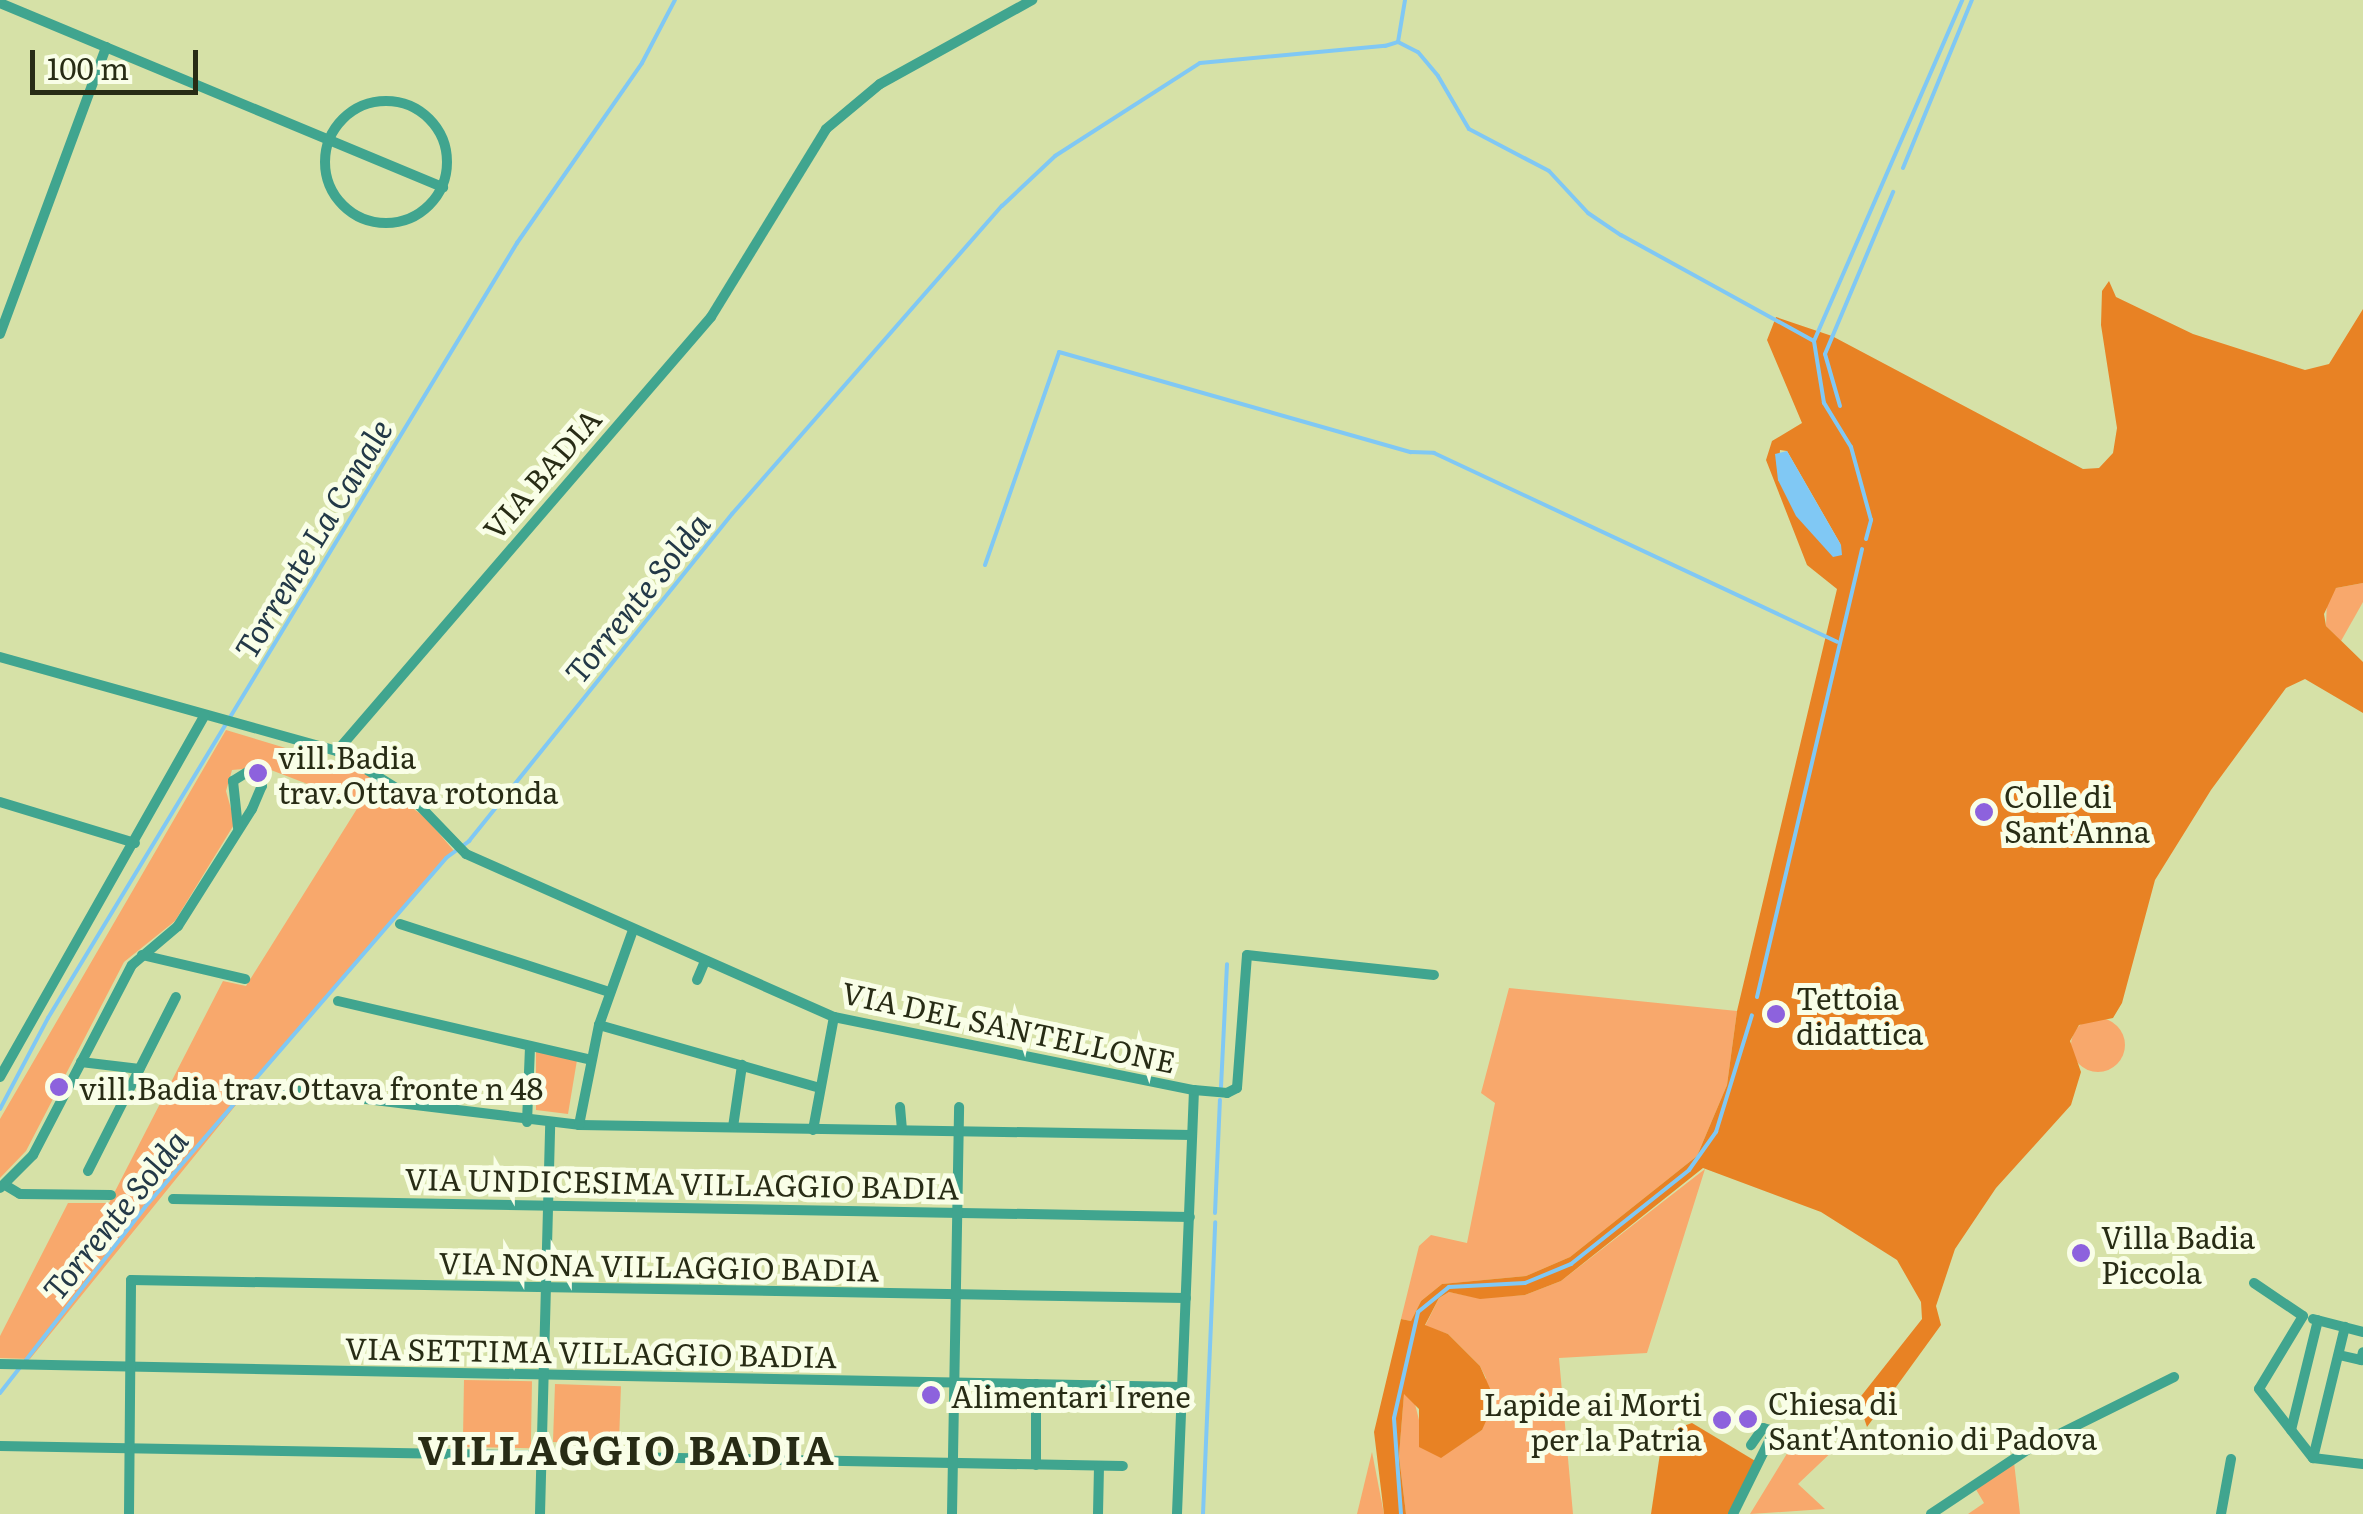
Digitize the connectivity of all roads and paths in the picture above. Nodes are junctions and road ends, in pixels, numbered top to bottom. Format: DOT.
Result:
graph roads {
  1 [pos="1032,0"];
  2 [pos="0,3"];
  3 [pos="106,47"];
  4 [pos="329,139"];
  5 [pos="442,187"];
  6 [pos="0,334"];
  7 [pos="0,657"];
  8 [pos="204,716"];
  9 [pos="337,751"];
  10 [pos="236,796"];
  11 [pos="258,796"];
  12 [pos="0,802"];
  13 [pos="238,828"];
  14 [pos="135,843"];
  15 [pos="400,924"];
  16 [pos="633,930"];
  17 [pos="142,955"];
  18 [pos="705,961"];
  19 [pos="1434,975"];
  20 [pos="245,979"];
  21 [pos="697,980"];
  22 [pos="609,992"];
  23 [pos="176,997"];
  24 [pos="338,1001"];
  25 [pos="834,1018"];
  26 [pos="600,1024"];
  27 [pos="530,1047"];
  28 [pos="591,1060"];
  29 [pos="81,1062"];
  30 [pos="742,1065"];
  31 [pos="140,1069"];
  32 [pos="0,1078"];
  33 [pos="266,1087"];
  34 [pos="817,1087"];
  35 [pos="1194,1090"];
  36 [pos="900,1107"];
  37 [pos="958,1107"];
  38 [pos="527,1122"];
  39 [pos="550,1124"];
  40 [pos="580,1125"];
  41 [pos="733,1127"];
  42 [pos="813,1130"];
  43 [pos="902,1130"];
  44 [pos="958,1130"];
  45 [pos="1192,1135"];
  46 [pos="88,1171"];
  47 [pos="3,1186"];
  48 [pos="111,1195"];
  49 [pos="173,1199"];
  50 [pos="546,1206"];
  51 [pos="958,1211"];
  52 [pos="1190,1217"];
  53 [pos="2254,1283"];
  54 [pos="545,1288"];
  55 [pos="956,1294"];
  56 [pos="1186,1298"];
  57 [pos="2303,1316"];
  58 [pos="2318,1320"];
  59 [pos="2345,1327"];
  60 [pos="2363,1332"];
  61 [pos="2363,1352"];
  62 [pos="2339,1355"];
  63 [pos="0,1364"];
  64 [pos="131,1368"];
  65 [pos="544,1375"];
  66 [pos="2174,1377"];
  67 [pos="954,1382"];
  68 [pos="1036,1384"];
  69 [pos="1182,1386"];
  70 [pos="2290,1430"];
  71 [pos="0,1446"];
  72 [pos="1752,1446"];
  73 [pos="129,1447"];
  74 [pos="542,1457"];
  75 [pos="2313,1458"];
  76 [pos="2231,1460"];
  77 [pos="953,1464"];
  78 [pos="2363,1464"];
  79 [pos="1036,1465"];
  80 [pos="1099,1466"];
  81 [pos="1122,1466"];
  82 [pos="129,1514"];
  83 [pos="540,1514"];
  84 [pos="952,1514"];
  85 [pos="1098,1514"];
  86 [pos="1177,1514"];
  87 [pos="1733,1514"];
  88 [pos="1931,1514"];
  89 [pos="2222,1514"];
  1 -- 9 [label="street, VIA BADIA"];
  2 -- 3 [label="street"];
  3 -- 4 [label="street"];
  3 -- 6 [label="street"];
  4 -- 5 [label="street"];
  4 -- 5 [label="street"];
  4 -- 5 [label="street"];
  7 -- 8 [label="street"];
  8 -- 9 [label="street"];
  8 -- 14 [label="street"];
  9 -- 16 [label="street, VIA DEL SANTELLONE"];
  10 -- 11 [label="street"];
  10 -- 11 [label="street"];
  10 -- 13 [label="street"];
  11 -- 13 [label="street"];
  12 -- 14 [label="street"];
  13 -- 17 [label="street"];
  14 -- 32 [label="street"];
  15 -- 22 [label="street"];
  16 -- 18 [label="street, VIA DEL SANTELLONE"];
  16 -- 22 [label="street"];
  17 -- 20 [label="street"];
  17 -- 29 [label="street"];
  18 -- 21 [label="street"];
  18 -- 25 [label="street, VIA DEL SANTELLONE"];
  19 -- 35 [label="street, VIA DEL SANTELLONE"];
  22 -- 26 [label="street"];
  23 -- 31 [label="street"];
  24 -- 27 [label="street"];
  25 -- 34 [label="street"];
  25 -- 35 [label="street, VIA DEL SANTELLONE"];
  26 -- 28 [label="street"];
  26 -- 30 [label="street"];
  27 -- 28 [label="street"];
  27 -- 38 [label="street"];
  28 -- 40 [label="street"];
  29 -- 31 [label="street"];
  29 -- 47 [label="street"];
  30 -- 34 [label="street"];
  30 -- 41 [label="street"];
  31 -- 46 [label="street"];
  33 -- 38 [label="street"];
  34 -- 42 [label="street"];
  35 -- 45 [label="street, VIA DEL SANTELLONE"];
  36 -- 43 [label="street"];
  37 -- 44 [label="street"];
  38 -- 39 [label="street"];
  39 -- 40 [label="street"];
  39 -- 50 [label="street"];
  40 -- 41 [label="street"];
  41 -- 42 [label="street"];
  42 -- 43 [label="street"];
  43 -- 44 [label="street"];
  44 -- 45 [label="street"];
  44 -- 51 [label="street"];
  45 -- 52 [label="street, VIA DEL SANTELLONE"];
  47 -- 48 [label="street"];
  49 -- 50 [label="street, VIA UNDICESIMA VILLAGGIO BADIA"];
  50 -- 51 [label="street, VIA UNDICESIMA VILLAGGIO BADIA"];
  50 -- 54 [label="street"];
  51 -- 52 [label="street, VIA UNDICESIMA VILLAGGIO BADIA"];
  51 -- 55 [label="street"];
  52 -- 56 [label="street, VIA DEL SANTELLONE"];
  53 -- 57 [label="street"];
  54 -- 55 [label="street, VIA NONA VILLAGGIO BADIA"];
  54 -- 64 [label="street, VIA NONA VILLAGGIO BADIA"];
  54 -- 65 [label="street"];
  55 -- 56 [label="street, VIA NONA VILLAGGIO BADIA"];
  55 -- 67 [label="street"];
  56 -- 69 [label="street, VIA DEL SANTELLONE"];
  57 -- 58 [label="street"];
  57 -- 70 [label="street"];
  58 -- 59 [label="street"];
  58 -- 70 [label="street"];
  59 -- 60 [label="street"];
  59 -- 62 [label="street"];
  61 -- 62 [label="street"];
  62 -- 75 [label="street"];
  63 -- 64 [label="street, VIA SETTIMA VILLAGGIO BADIA"];
  64 -- 65 [label="street, VIA SETTIMA VILLAGGIO BADIA"];
  64 -- 73 [label="street"];
  65 -- 67 [label="street, VIA SETTIMA VILLAGGIO BADIA"];
  65 -- 74 [label="street"];
  66 -- 88 [label="street"];
  67 -- 68 [label="street, VIA SETTIMA VILLAGGIO BADIA"];
  67 -- 77 [label="street"];
  68 -- 69 [label="street, VIA SETTIMA VILLAGGIO BADIA"];
  68 -- 79 [label="street"];
  69 -- 86 [label="street, VIA DEL SANTELLONE"];
  70 -- 75 [label="street"];
  71 -- 73 [label="street"];
  72 -- 87 [label="street"];
  73 -- 74 [label="street"];
  73 -- 82 [label="street"];
  74 -- 77 [label="street"];
  74 -- 83 [label="street"];
  75 -- 78 [label="street"];
  76 -- 89 [label="street"];
  77 -- 79 [label="street"];
  77 -- 84 [label="street"];
  79 -- 80 [label="street"];
  80 -- 81 [label="street"];
  80 -- 85 [label="street"];
}
